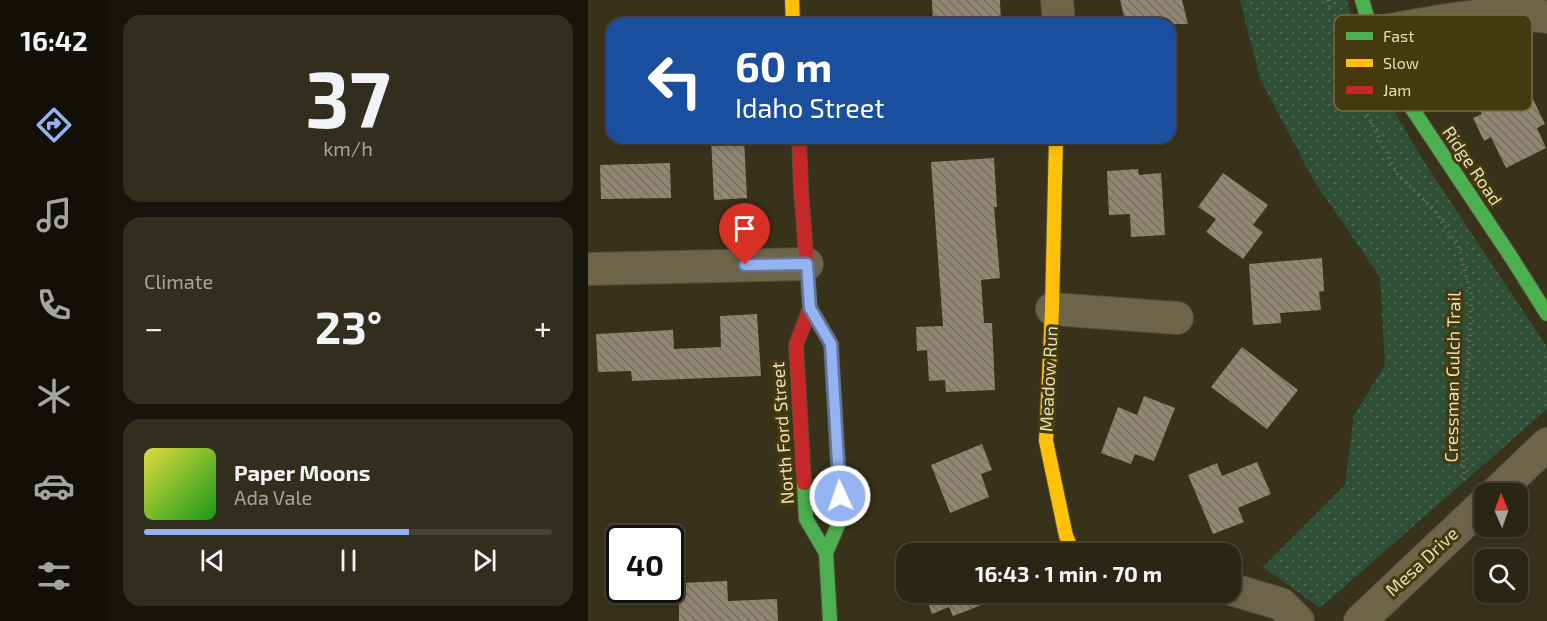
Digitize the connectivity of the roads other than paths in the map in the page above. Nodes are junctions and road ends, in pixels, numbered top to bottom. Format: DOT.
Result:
graph roads {
  1 [pos="792,0"];
  2 [pos="1058,0"];
  3 [pos="1362,0"];
  4 [pos="1367,15"];
  5 [pos="1485,15"];
  6 [pos="1532,15"];
  7 [pos="1532,15"];
  8 [pos="1547,17"];
  9 [pos="793,18"];
  10 [pos="1059,18"];
  11 [pos="1414,111"];
  12 [pos="799,144"];
  13 [pos="1056,144"];
  14 [pos="807,264"];
  15 [pos="588,269"];
  16 [pos="810,308"];
  17 [pos="1052,309"];
  18 [pos="1547,314"];
  19 [pos="1177,318"];
  20 [pos="1547,444"];
  21 [pos="1506,483"];
  22 [pos="1474,513"];
  23 [pos="1069,543"];
  24 [pos="826,553"];
  25 [pos="1241,592"];
  26 [pos="830,621"];
  27 [pos="1298,621"];
  28 [pos="1360,621"];
  1 -- 9 [label="street"];
  2 -- 10 [label="street"];
  3 -- 4 [label="street, Ridge Road"];
  5 -- 6 [label="street"];
  7 -- 8 [label="street"];
  11 -- 18 [label="street, Ridge Road"];
  12 -- 14 [label="street, North Ford Street"];
  13 -- 17 [label="street, Meadow Run"];
  14 -- 15 [label="street"];
  14 -- 16 [label="street, North Ford Street"];
  16 -- 24 [label="street, North Ford Street"];
  16 -- 24 [label="street, North Ford Street"];
  17 -- 19 [label="street, Meadow Run"];
  17 -- 23 [label="street, Meadow Run"];
  20 -- 21 [label="street"];
  22 -- 28 [label="street, Mesa Drive"];
  24 -- 26 [label="street, North Ford Street"];
  25 -- 27 [label="street"];
}
